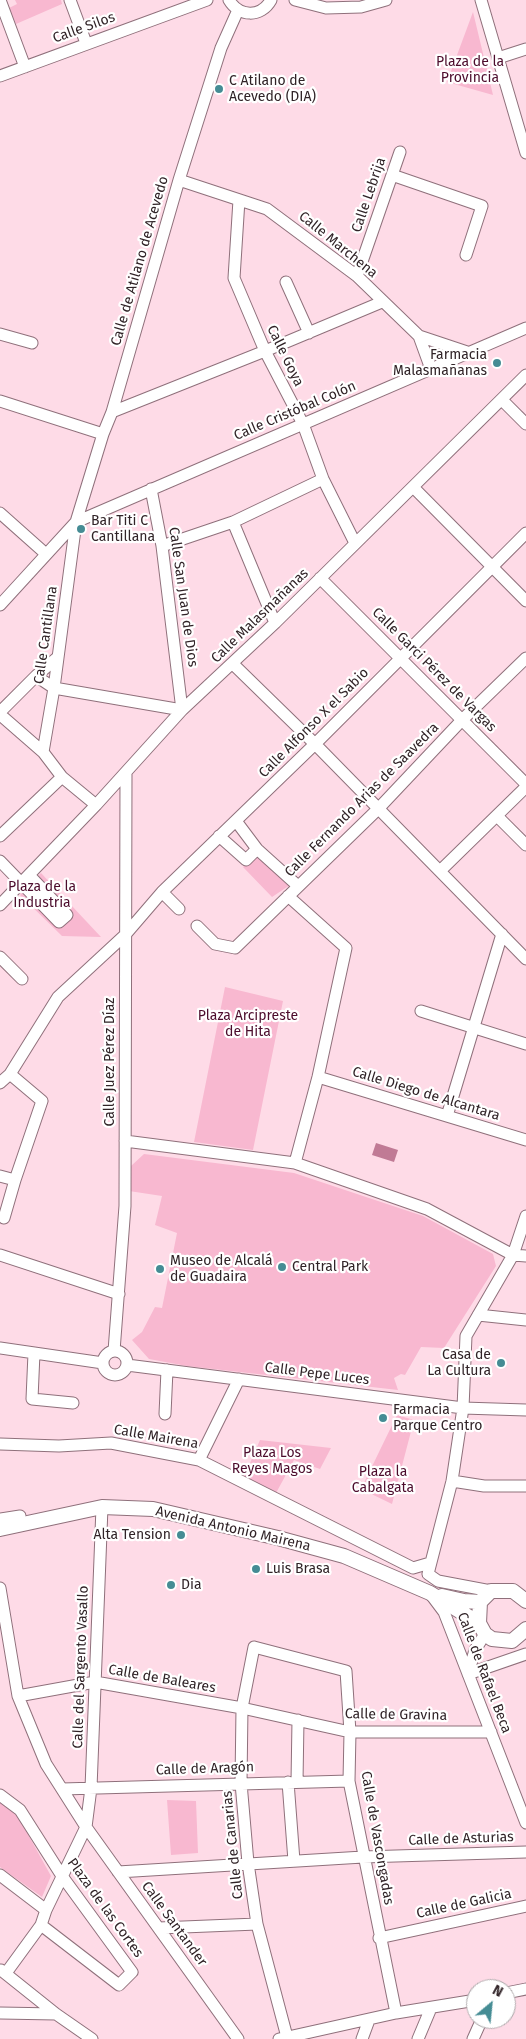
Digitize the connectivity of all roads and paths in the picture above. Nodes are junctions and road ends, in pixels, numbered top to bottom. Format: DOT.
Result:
graph roads {
  1 [pos="0,0"];
  2 [pos="70,0"];
  3 [pos="207,0"];
  4 [pos="228,0"];
  5 [pos="277,0"];
  6 [pos="386,0"];
  7 [pos="481,0"];
  8 [pos="299,1"];
  9 [pos="268,4"];
  10 [pos="238,10"];
  11 [pos="86,43"];
  12 [pos="526,49"];
  13 [pos="498,58"];
  14 [pos="25,67"];
  15 [pos="0,76"];
  16 [pos="400,152"];
  17 [pos="526,153"];
  18 [pos="392,175"];
  19 [pos="179,180"];
  20 [pos="239,200"];
  21 [pos="466,254"];
  22 [pos="357,276"];
  23 [pos="286,282"];
  24 [pos="382,302"];
  25 [pos="526,328"];
  26 [pos="309,333"];
  27 [pos="0,334"];
  28 [pos="419,336"];
  29 [pos="32,343"];
  30 [pos="265,351"];
  31 [pos="467,352"];
  32 [pos="431,369"];
  33 [pos="526,375"];
  34 [pos="502,400"];
  35 [pos="0,402"];
  36 [pos="112,412"];
  37 [pos="303,424"];
  38 [pos="526,424"];
  39 [pos="103,434"];
  40 [pos="323,479"];
  41 [pos="413,487"];
  42 [pos="150,489"];
  43 [pos="0,513"];
  44 [pos="76,522"];
  45 [pos="233,522"];
  46 [pos="526,533"];
  47 [pos="356,543"];
  48 [pos="162,546"];
  49 [pos="46,554"];
  50 [pos="493,567"];
  51 [pos="320,578"];
  52 [pos="526,601"];
  53 [pos="0,605"];
  54 [pos="275,623"];
  55 [pos="58,657"];
  56 [pos="400,658"];
  57 [pos="526,658"];
  58 [pos="234,664"];
  59 [pos="36,676"];
  60 [pos="54,688"];
  61 [pos="182,710"];
  62 [pos="2,715"];
  63 [pos="462,720"];
  64 [pos="315,744"];
  65 [pos="43,752"];
  66 [pos="126,772"];
  67 [pos="62,777"];
  68 [pos="526,784"];
  69 [pos="526,787"];
  70 [pos="96,806"];
  71 [pos="378,809"];
  72 [pos="497,816"];
  73 [pos="236,821"];
  74 [pos="0,836"];
  75 [pos="219,836"];
  76 [pos="526,845"];
  77 [pos="257,849"];
  78 [pos="0,861"];
  79 [pos="440,870"];
  80 [pos="25,879"];
  81 [pos="298,886"];
  82 [pos="162,892"];
  83 [pos="288,896"];
  84 [pos="0,905"];
  85 [pos="178,909"];
  86 [pos="197,926"];
  87 [pos="502,934"];
  88 [pos="125,935"];
  89 [pos="0,956"];
  90 [pos="526,959"];
  91 [pos="22,979"];
  92 [pos="421,1011"];
  93 [pos="474,1028"];
  94 [pos="526,1044"];
  95 [pos="10,1074"];
  96 [pos="318,1077"];
  97 [pos="0,1082"];
  98 [pos="447,1116"];
  99 [pos="526,1140"];
  100 [pos="125,1141"];
  101 [pos="295,1163"];
  102 [pos="0,1176"];
  103 [pos="14,1180"];
  104 [pos="526,1216"];
  105 [pos="4,1218"];
  106 [pos="0,1255"];
  107 [pos="513,1255"];
  108 [pos="526,1256"];
  109 [pos="120,1294"];
  110 [pos="478,1315"];
  111 [pos="526,1320"];
  112 [pos="0,1348"];
  113 [pos="114,1352"];
  114 [pos="34,1353"];
  115 [pos="103,1363"];
  116 [pos="127,1365"];
  117 [pos="167,1370"];
  118 [pos="239,1380"];
  119 [pos="73,1404"];
  120 [pos="463,1408"];
  121 [pos="526,1410"];
  122 [pos="164,1414"];
  123 [pos="0,1444"];
  124 [pos="199,1460"];
  125 [pos="452,1481"];
  126 [pos="526,1486"];
  127 [pos="102,1507"];
  128 [pos="20,1516"];
  129 [pos="0,1519"];
  130 [pos="0,1529"];
  131 [pos="430,1563"];
  132 [pos="0,1588"];
  133 [pos="491,1591"];
  134 [pos="430,1593"];
  135 [pos="526,1601"];
  136 [pos="480,1602"];
  137 [pos="482,1628"];
  138 [pos="526,1629"];
  139 [pos="254,1647"];
  140 [pos="526,1654"];
  141 [pos="468,1674"];
  142 [pos="95,1682"];
  143 [pos="18,1696"];
  144 [pos="242,1708"];
  145 [pos="298,1720"];
  146 [pos="350,1732"];
  147 [pos="491,1732"];
  148 [pos="349,1781"];
  149 [pos="293,1782"];
  150 [pos="241,1783"];
  151 [pos="91,1788"];
  152 [pos="62,1789"];
  153 [pos="0,1795"];
  154 [pos="526,1823"];
  155 [pos="86,1827"];
  156 [pos="526,1852"];
  157 [pos="363,1857"];
  158 [pos="294,1861"];
  159 [pos="248,1863"];
  160 [pos="118,1872"];
  161 [pos="0,1876"];
  162 [pos="62,1876"];
  163 [pos="526,1906"];
  164 [pos="46,1910"];
  165 [pos="257,1924"];
  166 [pos="41,1926"];
  167 [pos="159,1928"];
  168 [pos="379,1938"];
  169 [pos="3,1971"];
  170 [pos="466,2002"];
  171 [pos="431,2008"];
  172 [pos="0,2013"];
  173 [pos="56,2014"];
  174 [pos="396,2014"];
  175 [pos="369,2020"];
  176 [pos="283,2038"];
  177 [pos="92,2039"];
  178 [pos="238,2039"];
  179 [pos="362,2039"];
  180 [pos="418,2039"];
  1 -- 14 [label="street"];
  2 -- 11 [label="street"];
  3 -- 11 [label="street, Calle Silos"];
  4 -- 10 [label="street"];
  5 -- 9 [label="street"];
  6 -- 8 [label="street"];
  7 -- 13 [label="street"];
  9 -- 10 [label="street"];
  10 -- 19 [label="street, Calle de Atilano de Acevedo"];
  11 -- 14 [label="street, Calle Silos"];
  12 -- 13 [label="street"];
  13 -- 17 [label="street"];
  14 -- 15 [label="street, Calle Silos"];
  16 -- 18 [label="street, Calle Lebrija"];
  18 -- 21 [label="street"];
  18 -- 22 [label="street, Calle Lebrija"];
  19 -- 20 [label="street, Calle Marchena"];
  19 -- 36 [label="street, Calle de Atilano de Acevedo"];
  20 -- 22 [label="street, Calle Marchena"];
  20 -- 30 [label="street, Calle Goya"];
  22 -- 24 [label="street, Calle Marchena"];
  23 -- 26 [label="street"];
  24 -- 26 [label="street"];
  24 -- 28 [label="street, Calle Marchena"];
  25 -- 31 [label="street, Calle Cristóbal Colón"];
  26 -- 30 [label="street"];
  27 -- 29 [label="street"];
  28 -- 31 [label="street, Calle Marchena"];
  28 -- 32 [label="street"];
  30 -- 36 [label="street"];
  30 -- 37 [label="street, Calle Goya"];
  31 -- 32 [label="street, Calle Cristóbal Colón"];
  32 -- 37 [label="street, Calle Cristóbal Colón"];
  33 -- 34 [label="street, Calle Malasmañanas"];
  34 -- 38 [label="street"];
  34 -- 41 [label="street, Calle Malasmañanas"];
  35 -- 39 [label="street"];
  36 -- 39 [label="street, Calle de Atilano de Acevedo"];
  37 -- 40 [label="street, Calle Goya"];
  37 -- 42 [label="street, Calle Cristóbal Colón"];
  39 -- 44 [label="street, Calle de Atilano de Acevedo"];
  40 -- 45 [label="street"];
  40 -- 47 [label="street, Calle Goya"];
  41 -- 47 [label="street, Calle Malasmañanas"];
  41 -- 50 [label="street"];
  42 -- 44 [label="street, Calle Cristóbal Colón"];
  42 -- 48 [label="street, Calle San Juan de Dios"];
  43 -- 49 [label="street"];
  44 -- 49 [label="street"];
  44 -- 55 [label="street, Calle Cantillana"];
  45 -- 48 [label="street"];
  45 -- 54 [label="street"];
  46 -- 50 [label="street, Calle Alfonso X el Sabio"];
  47 -- 51 [label="street, Calle Malasmañanas"];
  48 -- 61 [label="street, Calle San Juan de Dios"];
  49 -- 53 [label="street"];
  50 -- 52 [label="street"];
  50 -- 56 [label="street, Calle Alfonso X el Sabio"];
  51 -- 54 [label="street, Calle Malasmañanas"];
  51 -- 56 [label="street, Calle Garci Pérez de Vargas"];
  54 -- 58 [label="street, Calle Malasmañanas"];
  55 -- 59 [label="street"];
  55 -- 60 [label="street, Calle Cantillana"];
  56 -- 63 [label="street, Calle Garci Pérez de Vargas"];
  56 -- 64 [label="street, Calle Alfonso X el Sabio"];
  57 -- 63 [label="street, Calle Fernando Arias de Saavedra"];
  58 -- 61 [label="street, Calle Malasmañanas"];
  58 -- 64 [label="street"];
  59 -- 60 [label="street"];
  59 -- 62 [label="street"];
  60 -- 61 [label="street"];
  60 -- 65 [label="street, Calle Cantillana"];
  61 -- 66 [label="street, Calle Malasmañanas"];
  62 -- 65 [label="street"];
  63 -- 68 [label="street, Calle Garci Pérez de Vargas"];
  63 -- 71 [label="street, Calle Fernando Arias de Saavedra"];
  64 -- 71 [label="street"];
  64 -- 73 [label="street, Calle Alfonso X el Sabio"];
  65 -- 67 [label="street"];
  66 -- 70 [label="street, Calle Malasmañanas"];
  66 -- 88 [label="street, Calle Juez Pérez Díaz"];
  67 -- 70 [label="street"];
  67 -- 74 [label="street"];
  69 -- 72 [label="street"];
  70 -- 80 [label="street, Calle Malasmañanas"];
  71 -- 79 [label="street"];
  71 -- 81 [label="street, Calle Fernando Arias de Saavedra"];
  72 -- 76 [label="street"];
  72 -- 79 [label="street"];
  73 -- 75 [label="street, Calle Alfonso X el Sabio"];
  73 -- 77 [label="street"];
  75 -- 77 [label="street"];
  75 -- 82 [label="street, Calle Alfonso X el Sabio"];
  77 -- 81 [label="street"];
  78 -- 80 [label="street"];
  79 -- 87 [label="street"];
  80 -- 84 [label="street, Calle Malasmañanas"];
  81 -- 83 [label="street, Calle Fernando Arias de Saavedra"];
  82 -- 85 [label="street"];
  82 -- 88 [label="street, Calle Alfonso X el Sabio"];
  83 -- 86 [label="street, Calle Fernando Arias de Saavedra"];
  83 -- 96 [label="street"];
  87 -- 90 [label="street"];
  87 -- 93 [label="street"];
  88 -- 95 [label="street, Calle Alfonso X el Sabio"];
  88 -- 100 [label="street, Calle Juez Pérez Díaz"];
  89 -- 91 [label="street"];
  92 -- 93 [label="street"];
  93 -- 94 [label="street"];
  93 -- 98 [label="street"];
  95 -- 97 [label="street, Calle Alfonso X el Sabio"];
  95 -- 103 [label="street"];
  96 -- 98 [label="street, Calle Diego de Alcantara"];
  96 -- 101 [label="street"];
  98 -- 99 [label="street, Calle Diego de Alcantara"];
  100 -- 101 [label="street"];
  100 -- 109 [label="street, Calle Juez Pérez Díaz"];
  101 -- 107 [label="street"];
  102 -- 103 [label="street"];
  103 -- 105 [label="street"];
  104 -- 107 [label="street"];
  106 -- 109 [label="street"];
  107 -- 108 [label="street"];
  107 -- 110 [label="street"];
  109 -- 113 [label="street, Calle Juez Pérez Díaz"];
  110 -- 111 [label="street"];
  110 -- 120 [label="street"];
  112 -- 114 [label="street"];
  113 -- 115 [label="street"];
  113 -- 116 [label="street"];
  114 -- 115 [label="street"];
  114 -- 119 [label="street"];
  115 -- 116 [label="street"];
  116 -- 117 [label="street, Calle Pepe Luces"];
  117 -- 118 [label="street, Calle Pepe Luces"];
  117 -- 122 [label="street"];
  118 -- 120 [label="street, Calle Pepe Luces"];
  118 -- 124 [label="street"];
  120 -- 121 [label="street, Calle Pepe Luces"];
  120 -- 125 [label="street"];
  123 -- 124 [label="street, Calle Mairena"];
  124 -- 131 [label="street, Calle Mairena"];
  125 -- 126 [label="street"];
  125 -- 131 [label="street"];
  127 -- 130 [label="main road, Avenida Antonio Mairena"];
  127 -- 134 [label="main road, Avenida Antonio Mairena"];
  127 -- 142 [label="street, Calle del Sargento Vasallo"];
  128 -- 129 [label="street"];
  131 -- 133 [label="street"];
  132 -- 143 [label="street, Calle Santander"];
  133 -- 135 [label="main road"];
  133 -- 136 [label="main road"];
  134 -- 136 [label="main road"];
  134 -- 137 [label="main road"];
  134 -- 141 [label="street, Calle de Rafael Beca"];
  136 -- 137 [label="main road"];
  137 -- 138 [label="main road"];
  137 -- 141 [label="street"];
  139 -- 144 [label="street, Calle de Canarias"];
  139 -- 146 [label="street, Calle de Vascongadas"];
  140 -- 141 [label="street"];
  141 -- 147 [label="street, Calle de Rafael Beca"];
  142 -- 143 [label="street, Calle de Baleares"];
  142 -- 144 [label="street, Calle de Baleares"];
  142 -- 151 [label="street, Calle del Sargento Vasallo"];
  143 -- 152 [label="street, Calle Santander"];
  144 -- 145 [label="street, Calle de Gravina"];
  144 -- 150 [label="street, Calle de Canarias"];
  145 -- 146 [label="street, Calle de Gravina"];
  145 -- 149 [label="street"];
  146 -- 147 [label="street, Calle de Gravina"];
  146 -- 148 [label="street, Calle de Vascongadas"];
  147 -- 154 [label="street, Calle de Rafael Beca"];
  148 -- 149 [label="street, Calle de Aragón"];
  148 -- 157 [label="street, Calle de Vascongadas"];
  149 -- 150 [label="street, Calle de Aragón"];
  149 -- 158 [label="street"];
  150 -- 151 [label="street, Calle de Aragón"];
  150 -- 159 [label="street, Calle de Canarias"];
  151 -- 152 [label="street, Calle de Aragón"];
  151 -- 155 [label="street, Calle del Sargento Vasallo"];
  152 -- 155 [label="street, Calle Santander"];
  153 -- 162 [label="street, Plaza de las Cortes"];
  155 -- 160 [label="street, Calle Santander"];
  155 -- 162 [label="street, Calle del Sargento Vasallo"];
  156 -- 157 [label="street, Calle de Asturias"];
  157 -- 158 [label="street, Calle de Asturias"];
  157 -- 168 [label="street, Calle de Vascongadas"];
  158 -- 159 [label="street, Calle de Asturias"];
  159 -- 160 [label="street, Calle de Asturias"];
  159 -- 165 [label="street, Calle de Canarias"];
  160 -- 167 [label="street, Calle Santander"];
  161 -- 164 [label="street"];
  162 -- 164 [label="street, Calle del Sargento Vasallo"];
  162 -- 166 [label="street, Plaza de las Cortes"];
  163 -- 168 [label="street, Calle de Galicia"];
  164 -- 166 [label="street, Calle del Sargento Vasallo"];
  165 -- 167 [label="street"];
  165 -- 176 [label="street, Calle de Canarias"];
  166 -- 169 [label="street, Calle del Sargento Vasallo"];
  167 -- 178 [label="street, Calle Santander"];
  168 -- 174 [label="street, Calle de Vascongadas"];
  169 -- 173 [label="street"];
  170 -- 171 [label="street"];
  171 -- 174 [label="street"];
  171 -- 180 [label="street"];
  172 -- 173 [label="street"];
  173 -- 177 [label="street"];
  174 -- 175 [label="street"];
  175 -- 176 [label="street"];
  175 -- 179 [label="street"];
}
